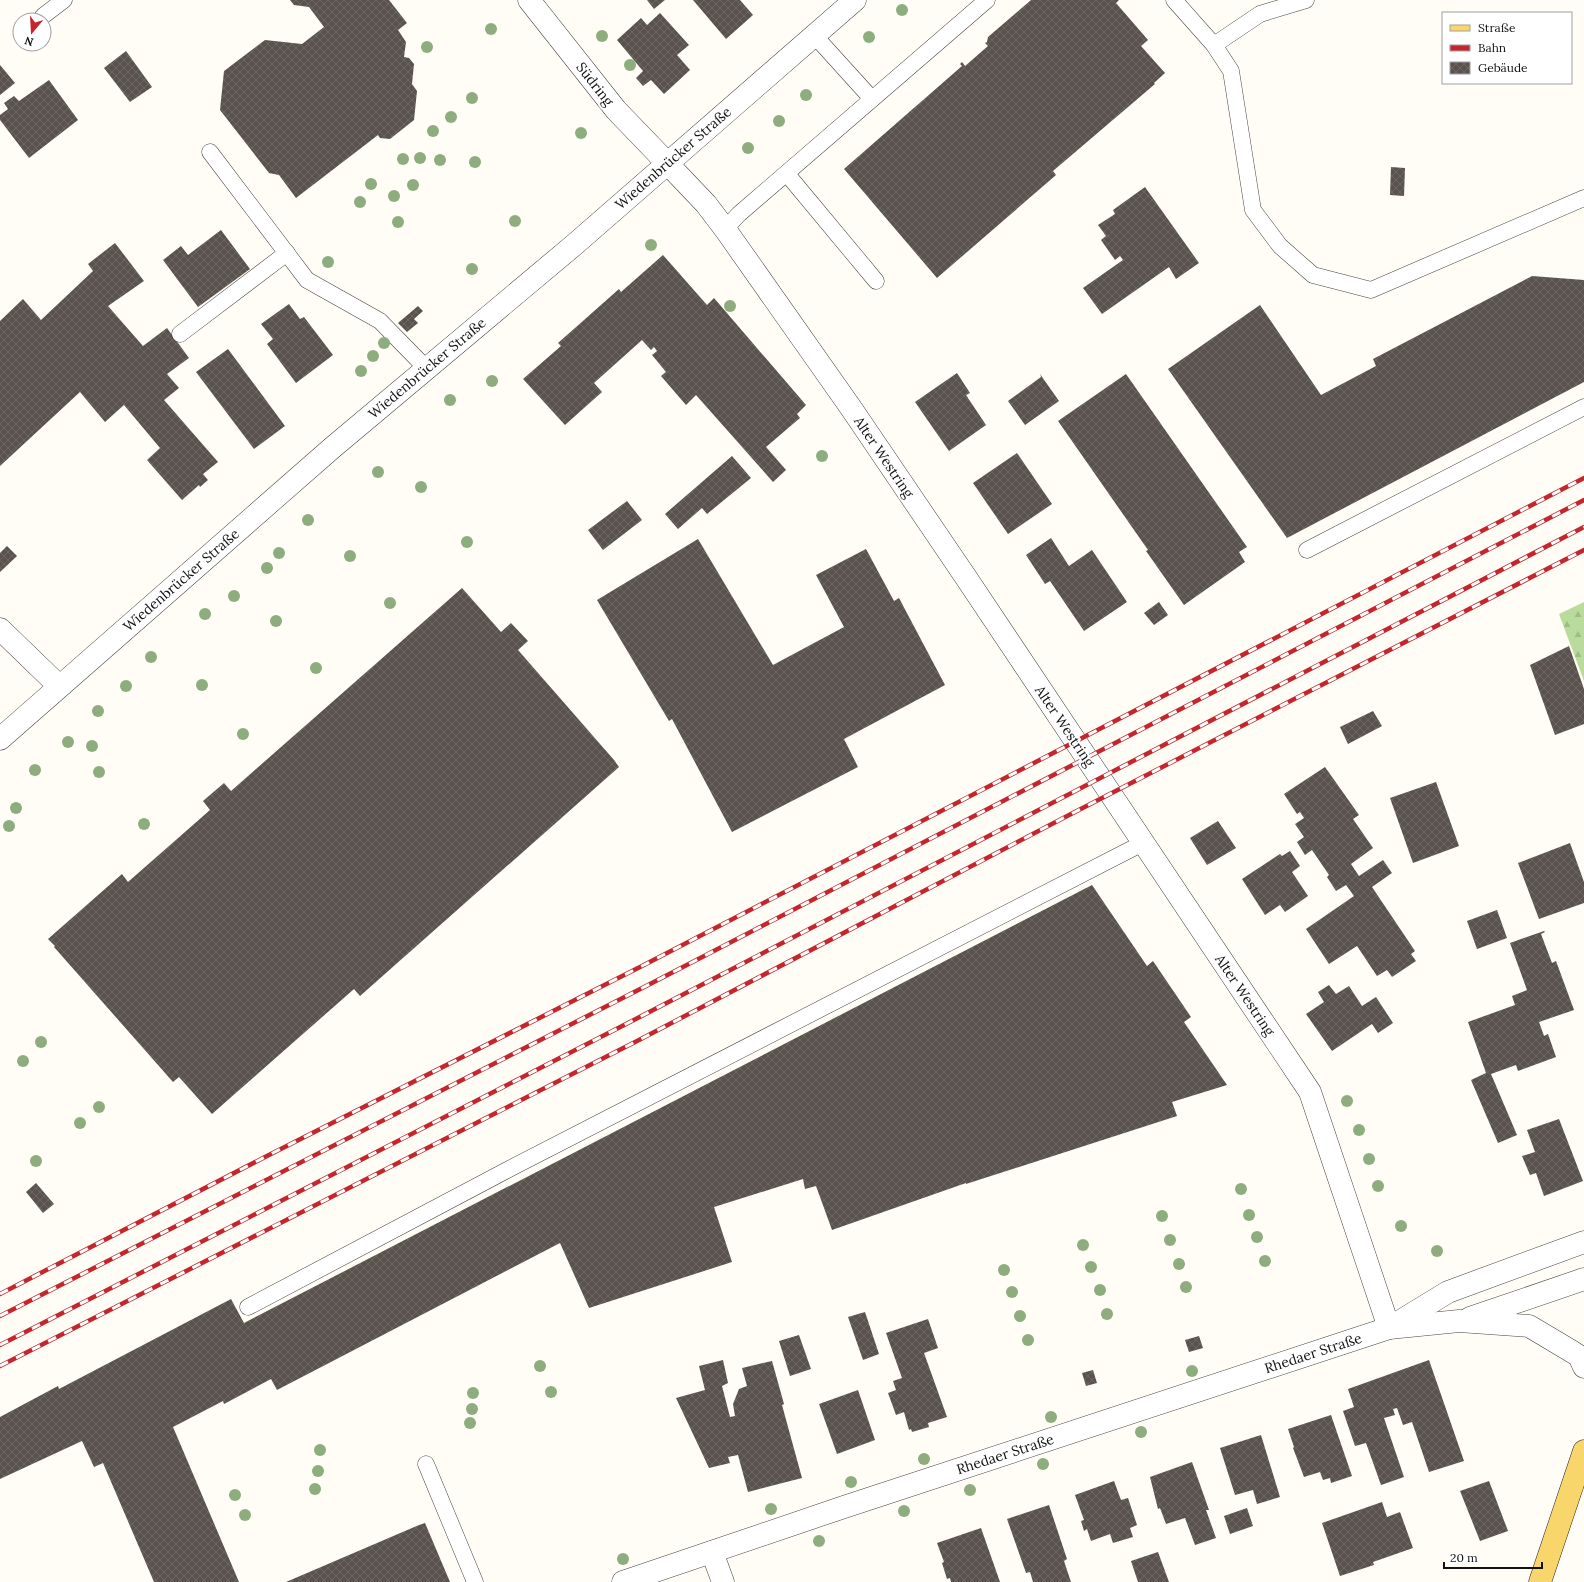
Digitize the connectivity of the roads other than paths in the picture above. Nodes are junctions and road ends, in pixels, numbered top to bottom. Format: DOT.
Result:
graph roads {
  1 [pos="64,0"];
  2 [pos="529,0"];
  3 [pos="855,0"];
  4 [pos="987,0"];
  5 [pos="1174,0"];
  6 [pos="1306,0"];
  7 [pos="48,12"];
  8 [pos="814,35"];
  9 [pos="1214,45"];
  10 [pos="872,99"];
  11 [pos="210,152"];
  12 [pos="667,163"];
  13 [pos="787,174"];
  14 [pos="1584,198"];
  15 [pos="725,229"];
  16 [pos="287,253"];
  17 [pos="876,281"];
  18 [pos="180,334"];
  19 [pos="426,368"];
  20 [pos="1584,407"];
  21 [pos="1307,550"];
  22 [pos="0,629"];
  23 [pos="59,686"];
  24 [pos="0,739"];
  25 [pos="1143,843"];
  26 [pos="1584,1242"];
  27 [pos="1584,1279"];
  28 [pos="248,1307"];
  29 [pos="1459,1321"];
  30 [pos="1389,1328"];
  31 [pos="1584,1366"];
  32 [pos="1584,1451"];
  33 [pos="426,1464"];
  34 [pos="712,1552"];
  35 [pos="475,1582"];
  36 [pos="623,1582"];
  37 [pos="724,1582"];
  38 [pos="1540,1582"];
  1 -- 7 [label="lane"];
  2 -- 12 [label="street, Südring"];
  3 -- 8 [label="street, Wiedenbrücker Straße"];
  4 -- 10 [label="lane"];
  5 -- 9 [label="lane"];
  6 -- 9 [label="lane"];
  8 -- 10 [label="lane"];
  8 -- 12 [label="street, Wiedenbrücker Straße"];
  9 -- 14 [label="lane"];
  10 -- 13 [label="lane"];
  11 -- 16 [label="lane"];
  12 -- 15 [label="street, Alter Westring"];
  12 -- 19 [label="street, Wiedenbrücker Straße"];
  13 -- 15 [label="lane"];
  13 -- 17 [label="lane"];
  15 -- 25 [label="street, Alter Westring"];
  16 -- 18 [label="lane"];
  16 -- 19 [label="lane"];
  19 -- 23 [label="street, Wiedenbrücker Straße"];
  20 -- 21 [label="lane"];
  22 -- 23 [label="street"];
  23 -- 24 [label="street, Wiedenbrücker Straße"];
  25 -- 28 [label="lane"];
  25 -- 30 [label="street, Alter Westring"];
  26 -- 30 [label="street, Rhedaer Straße"];
  27 -- 29 [label="street, Rhedaer Straße"];
  29 -- 30 [label="street, Rhedaer Straße"];
  29 -- 31 [label="street, Rhedaer Straße"];
  30 -- 34 [label="street, Rhedaer Straße"];
  32 -- 38 [label="main road"];
  33 -- 35 [label="lane"];
  34 -- 36 [label="street, Rhedaer Straße"];
  34 -- 37 [label="street"];
}
